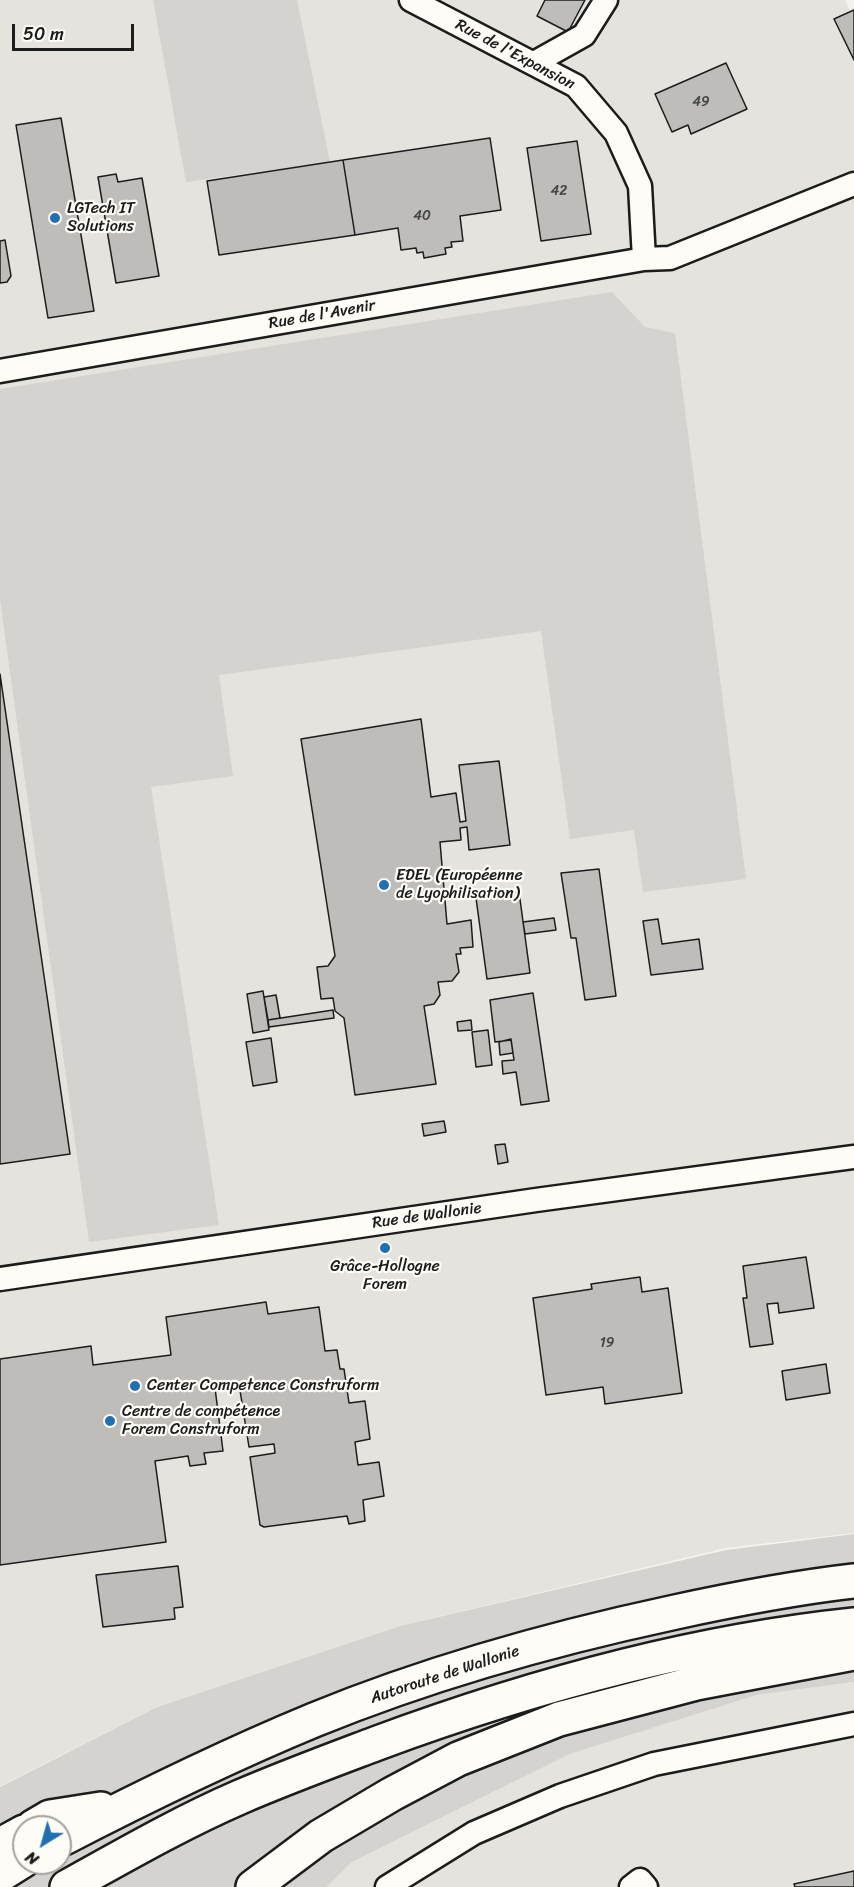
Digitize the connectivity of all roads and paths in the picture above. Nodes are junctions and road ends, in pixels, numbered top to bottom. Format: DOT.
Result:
graph roads {
  1 [pos="411,0"];
  2 [pos="606,0"];
  3 [pos="534,63"];
  4 [pos="854,184"];
  5 [pos="644,259"];
  6 [pos="0,371"];
  7 [pos="854,1157"];
  8 [pos="0,1279"];
  9 [pos="854,1581"];
  10 [pos="854,1624"];
  11 [pos="854,1653"];
  12 [pos="854,1724"];
  13 [pos="129,1804"];
  14 [pos="63,1815"];
  15 [pos="72,1834"];
  16 [pos="67,1887"];
  17 [pos="253,1887"];
  18 [pos="387,1887"];
  19 [pos="631,1887"];
  20 [pos="646,1887"];
  1 -- 3 [label="street, Rue de l'Expansion"];
  2 -- 3 [label="street"];
  3 -- 5 [label="street, Rue de l'Expansion"];
  4 -- 5 [label="street, Rue de l'Avenir"];
  5 -- 6 [label="street, Rue de l'Avenir"];
  7 -- 8 [label="street, Rue de Wallonie"];
  9 -- 13 [label="highway, Autoroute de Wallonie"];
  10 -- 16 [label="highway"];
  11 -- 17 [label="highway"];
  12 -- 18 [label="street"];
  13 -- 14 [label="highway"];
  13 -- 15 [label="highway, Autoroute de Wallonie"];
  19 -- 20 [label="street"];
}
